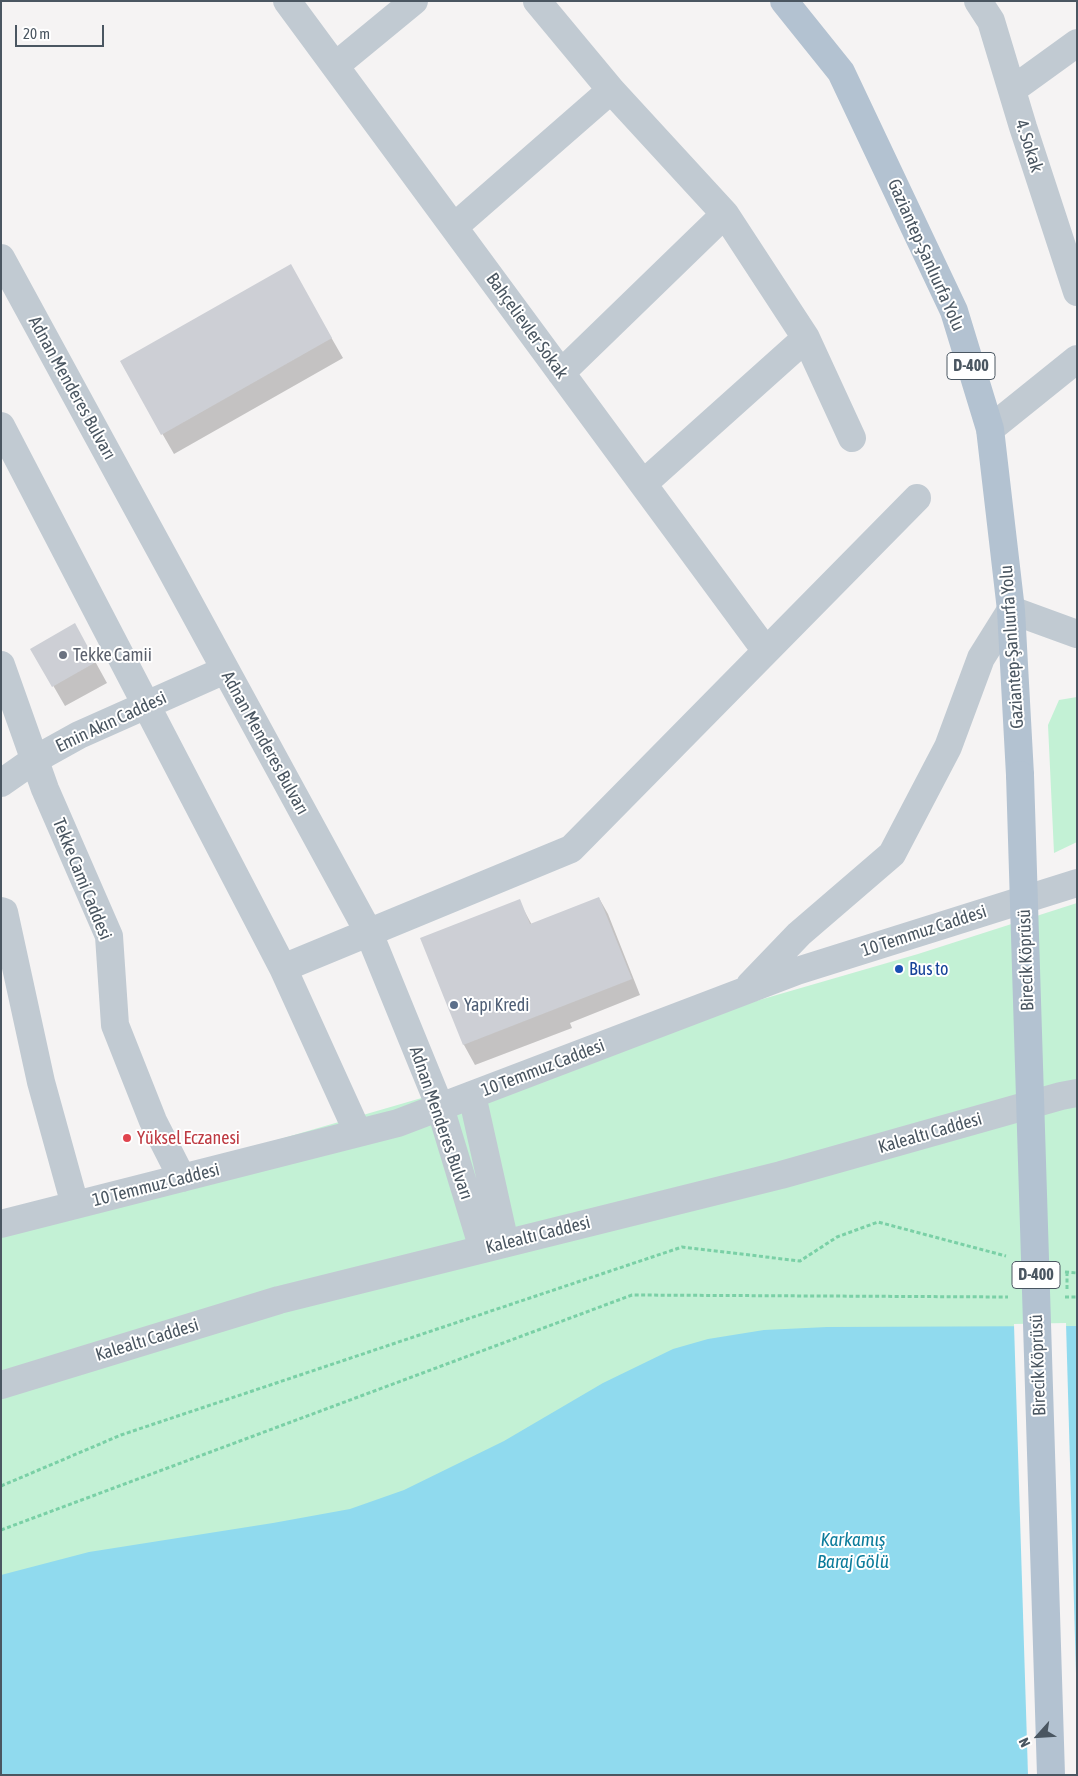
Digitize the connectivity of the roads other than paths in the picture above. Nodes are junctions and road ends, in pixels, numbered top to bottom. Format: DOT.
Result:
graph roads {
  1 [pos="287,1"];
  2 [pos="414,1"];
  3 [pos="537,1"];
  4 [pos="784,1"];
  5 [pos="978,1"];
  6 [pos="1077,43"];
  7 [pos="335,66"];
  8 [pos="611,90"];
  9 [pos="1012,90"];
  10 [pos="725,214"];
  11 [pos="454,227"];
  12 [pos="1,258"];
  13 [pos="1077,292"];
  14 [pos="806,338"];
  15 [pos="1077,359"];
  16 [pos="561,373"];
  17 [pos="1,426"];
  18 [pos="990,429"];
  19 [pos="852,438"];
  20 [pos="643,484"];
  21 [pos="917,498"];
  22 [pos="1011,610"];
  23 [pos="1077,634"];
  24 [pos="766,651"];
  25 [pos="1,665"];
  26 [pos="226,670"];
  27 [pos="146,705"];
  28 [pos="34,760"];
  29 [pos="1020,775"];
  30 [pos="1,783"];
  31 [pos="1077,882"];
  32 [pos="1,911"];
  33 [pos="368,933"];
  34 [pos="284,968"];
  35 [pos="744,991"];
  36 [pos="1077,1093"];
  37 [pos="472,1094"];
  38 [pos="440,1107"];
  39 [pos="358,1133"];
  40 [pos="182,1178"];
  41 [pos="75,1205"];
  42 [pos="1,1224"];
  43 [pos="494,1246"];
  44 [pos="1,1385"];
  45 [pos="1051,1775"];
  1 -- 7 [label="street, Bahçelievler Sokak"];
  2 -- 7 [label="street"];
  3 -- 8 [label="street"];
  4 -- 18 [label="main road, Gaziantep-Şanlıurfa Yolu / D-400"];
  5 -- 9 [label="street, 4. Sokak"];
  6 -- 9 [label="street"];
  7 -- 11 [label="street, Bahçelievler Sokak"];
  8 -- 10 [label="street"];
  8 -- 11 [label="street"];
  9 -- 13 [label="street, 4. Sokak"];
  10 -- 14 [label="street"];
  10 -- 16 [label="street"];
  11 -- 16 [label="street, Bahçelievler Sokak"];
  12 -- 26 [label="street, Adnan Menderes Bulvarı"];
  14 -- 19 [label="street"];
  14 -- 20 [label="street"];
  15 -- 18 [label="street"];
  16 -- 20 [label="street, Bahçelievler Sokak"];
  17 -- 27 [label="street"];
  18 -- 22 [label="main road, Gaziantep-Şanlıurfa Yolu / D-400"];
  20 -- 24 [label="street, Bahçelievler Sokak"];
  21 -- 24 [label="street"];
  22 -- 23 [label="street"];
  22 -- 29 [label="main road, Gaziantep-Şanlıurfa Yolu / D-400"];
  22 -- 35 [label="street"];
  24 -- 33 [label="street"];
  25 -- 28 [label="street, Tekke Cami Caddesi"];
  26 -- 27 [label="street, Emin Akın Caddesi"];
  26 -- 33 [label="street, Adnan Menderes Bulvarı"];
  27 -- 28 [label="street, Emin Akın Caddesi"];
  27 -- 34 [label="street"];
  28 -- 30 [label="street, Emin Akın Caddesi"];
  28 -- 40 [label="street, Tekke Cami Caddesi"];
  29 -- 45 [label="main road, Birecik Köprüsü / D-400, bridge"];
  31 -- 35 [label="street, 10 Temmuz Caddesi"];
  32 -- 41 [label="street"];
  33 -- 34 [label="street"];
  33 -- 38 [label="street, Adnan Menderes Bulvarı"];
  34 -- 39 [label="street"];
  35 -- 37 [label="street, 10 Temmuz Caddesi"];
  36 -- 43 [label="street, Kalealtı Caddesi"];
  37 -- 38 [label="street, 10 Temmuz Caddesi"];
  37 -- 43 [label="street"];
  38 -- 39 [label="street, 10 Temmuz Caddesi"];
  38 -- 43 [label="street, Adnan Menderes Bulvarı"];
  39 -- 40 [label="street, 10 Temmuz Caddesi"];
  40 -- 41 [label="street, 10 Temmuz Caddesi"];
  41 -- 42 [label="street, 10 Temmuz Caddesi"];
  43 -- 44 [label="street, Kalealtı Caddesi"];
}
